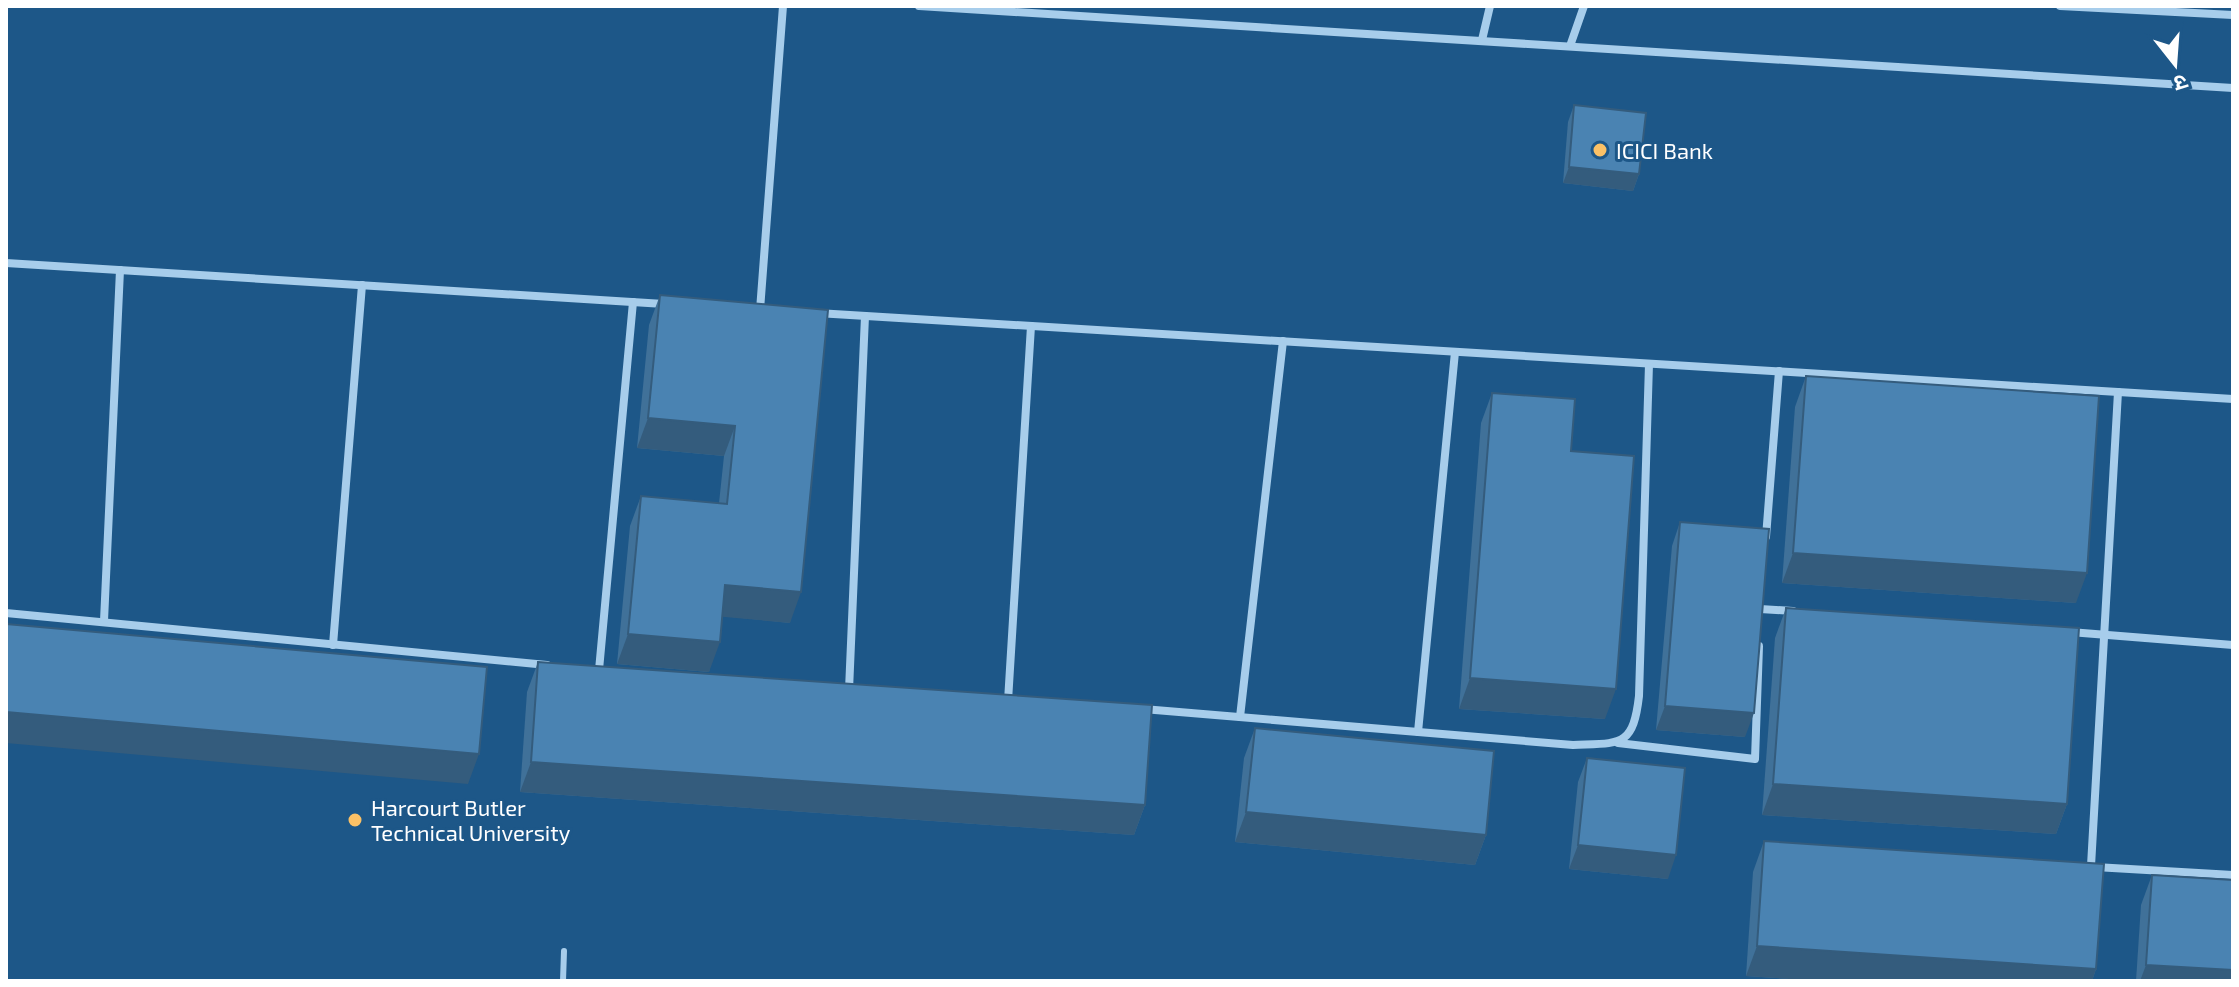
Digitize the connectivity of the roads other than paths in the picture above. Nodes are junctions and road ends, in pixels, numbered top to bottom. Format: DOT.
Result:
graph roads {
  1 [pos="783,6"];
  2 [pos="919,6"];
  3 [pos="1490,6"];
  4 [pos="1584,6"];
  5 [pos="2060,6"];
  6 [pos="2233,15"];
  7 [pos="1482,40"];
  8 [pos="1570,46"];
  9 [pos="2233,88"];
  10 [pos="6,263"];
  11 [pos="120,270"];
  12 [pos="362,285"];
  13 [pos="633,302"];
  14 [pos="680,305"];
  15 [pos="744,309"];
  16 [pos="760,310"];
  17 [pos="775,311"];
  18 [pos="805,312"];
  19 [pos="865,316"];
  20 [pos="1031,326"];
  21 [pos="1283,341"];
  22 [pos="1455,352"];
  23 [pos="1649,364"];
  24 [pos="1779,371"];
  25 [pos="2118,392"];
  26 [pos="2233,399"];
  27 [pos="1765,545"];
  28 [pos="1761,593"];
  29 [pos="1760,609"];
  30 [pos="1807,612"];
  31 [pos="6,613"];
  32 [pos="104,621"];
  33 [pos="1759,624"];
  34 [pos="2057,631"];
  35 [pos="2104,635"];
  36 [pos="1759,639"];
  37 [pos="333,645"];
  38 [pos="2233,645"];
  39 [pos="552,665"];
  40 [pos="583,668"];
  41 [pos="599,670"];
  42 [pos="614,671"];
  43 [pos="865,691"];
  44 [pos="992,700"];
  45 [pos="1008,701"];
  46 [pos="1024,702"];
  47 [pos="1133,708"];
  48 [pos="1240,717"];
  49 [pos="1418,732"];
  50 [pos="1617,743"];
  51 [pos="2075,866"];
  52 [pos="2091,866"];
  53 [pos="2233,875"];
  54 [pos="564,951"];
  55 [pos="563,981"];
  1 -- 16 [label="street"];
  2 -- 7 [label="street"];
  3 -- 7 [label="street"];
  4 -- 8 [label="street"];
  5 -- 6 [label="street"];
  7 -- 8 [label="street"];
  8 -- 9 [label="street"];
  10 -- 11 [label="street"];
  11 -- 12 [label="street"];
  11 -- 32 [label="street"];
  12 -- 13 [label="street"];
  12 -- 37 [label="street"];
  13 -- 14 [label="street"];
  13 -- 41 [label="street"];
  15 -- 16 [label="street"];
  16 -- 17 [label="street"];
  18 -- 19 [label="street"];
  19 -- 20 [label="street"];
  19 -- 43 [label="street"];
  20 -- 21 [label="street"];
  20 -- 45 [label="street"];
  21 -- 22 [label="street"];
  21 -- 48 [label="street"];
  22 -- 23 [label="street"];
  22 -- 49 [label="street"];
  23 -- 24 [label="street"];
  23 -- 50 [label="street"];
  24 -- 25 [label="street"];
  24 -- 27 [label="street"];
  25 -- 26 [label="street"];
  25 -- 35 [label="street"];
  28 -- 29 [label="street"];
  29 -- 30 [label="street"];
  29 -- 33 [label="street"];
  31 -- 32 [label="street"];
  32 -- 37 [label="street"];
  34 -- 35 [label="street"];
  35 -- 38 [label="street"];
  35 -- 52 [label="street"];
  36 -- 50 [label="street"];
  37 -- 39 [label="street"];
  40 -- 41 [label="street"];
  41 -- 42 [label="street"];
  44 -- 45 [label="street"];
  45 -- 46 [label="street"];
  47 -- 48 [label="street"];
  48 -- 49 [label="street"];
  49 -- 50 [label="street"];
  51 -- 52 [label="street"];
  52 -- 53 [label="street"];
  54 -- 55 [label="lane"];
}
